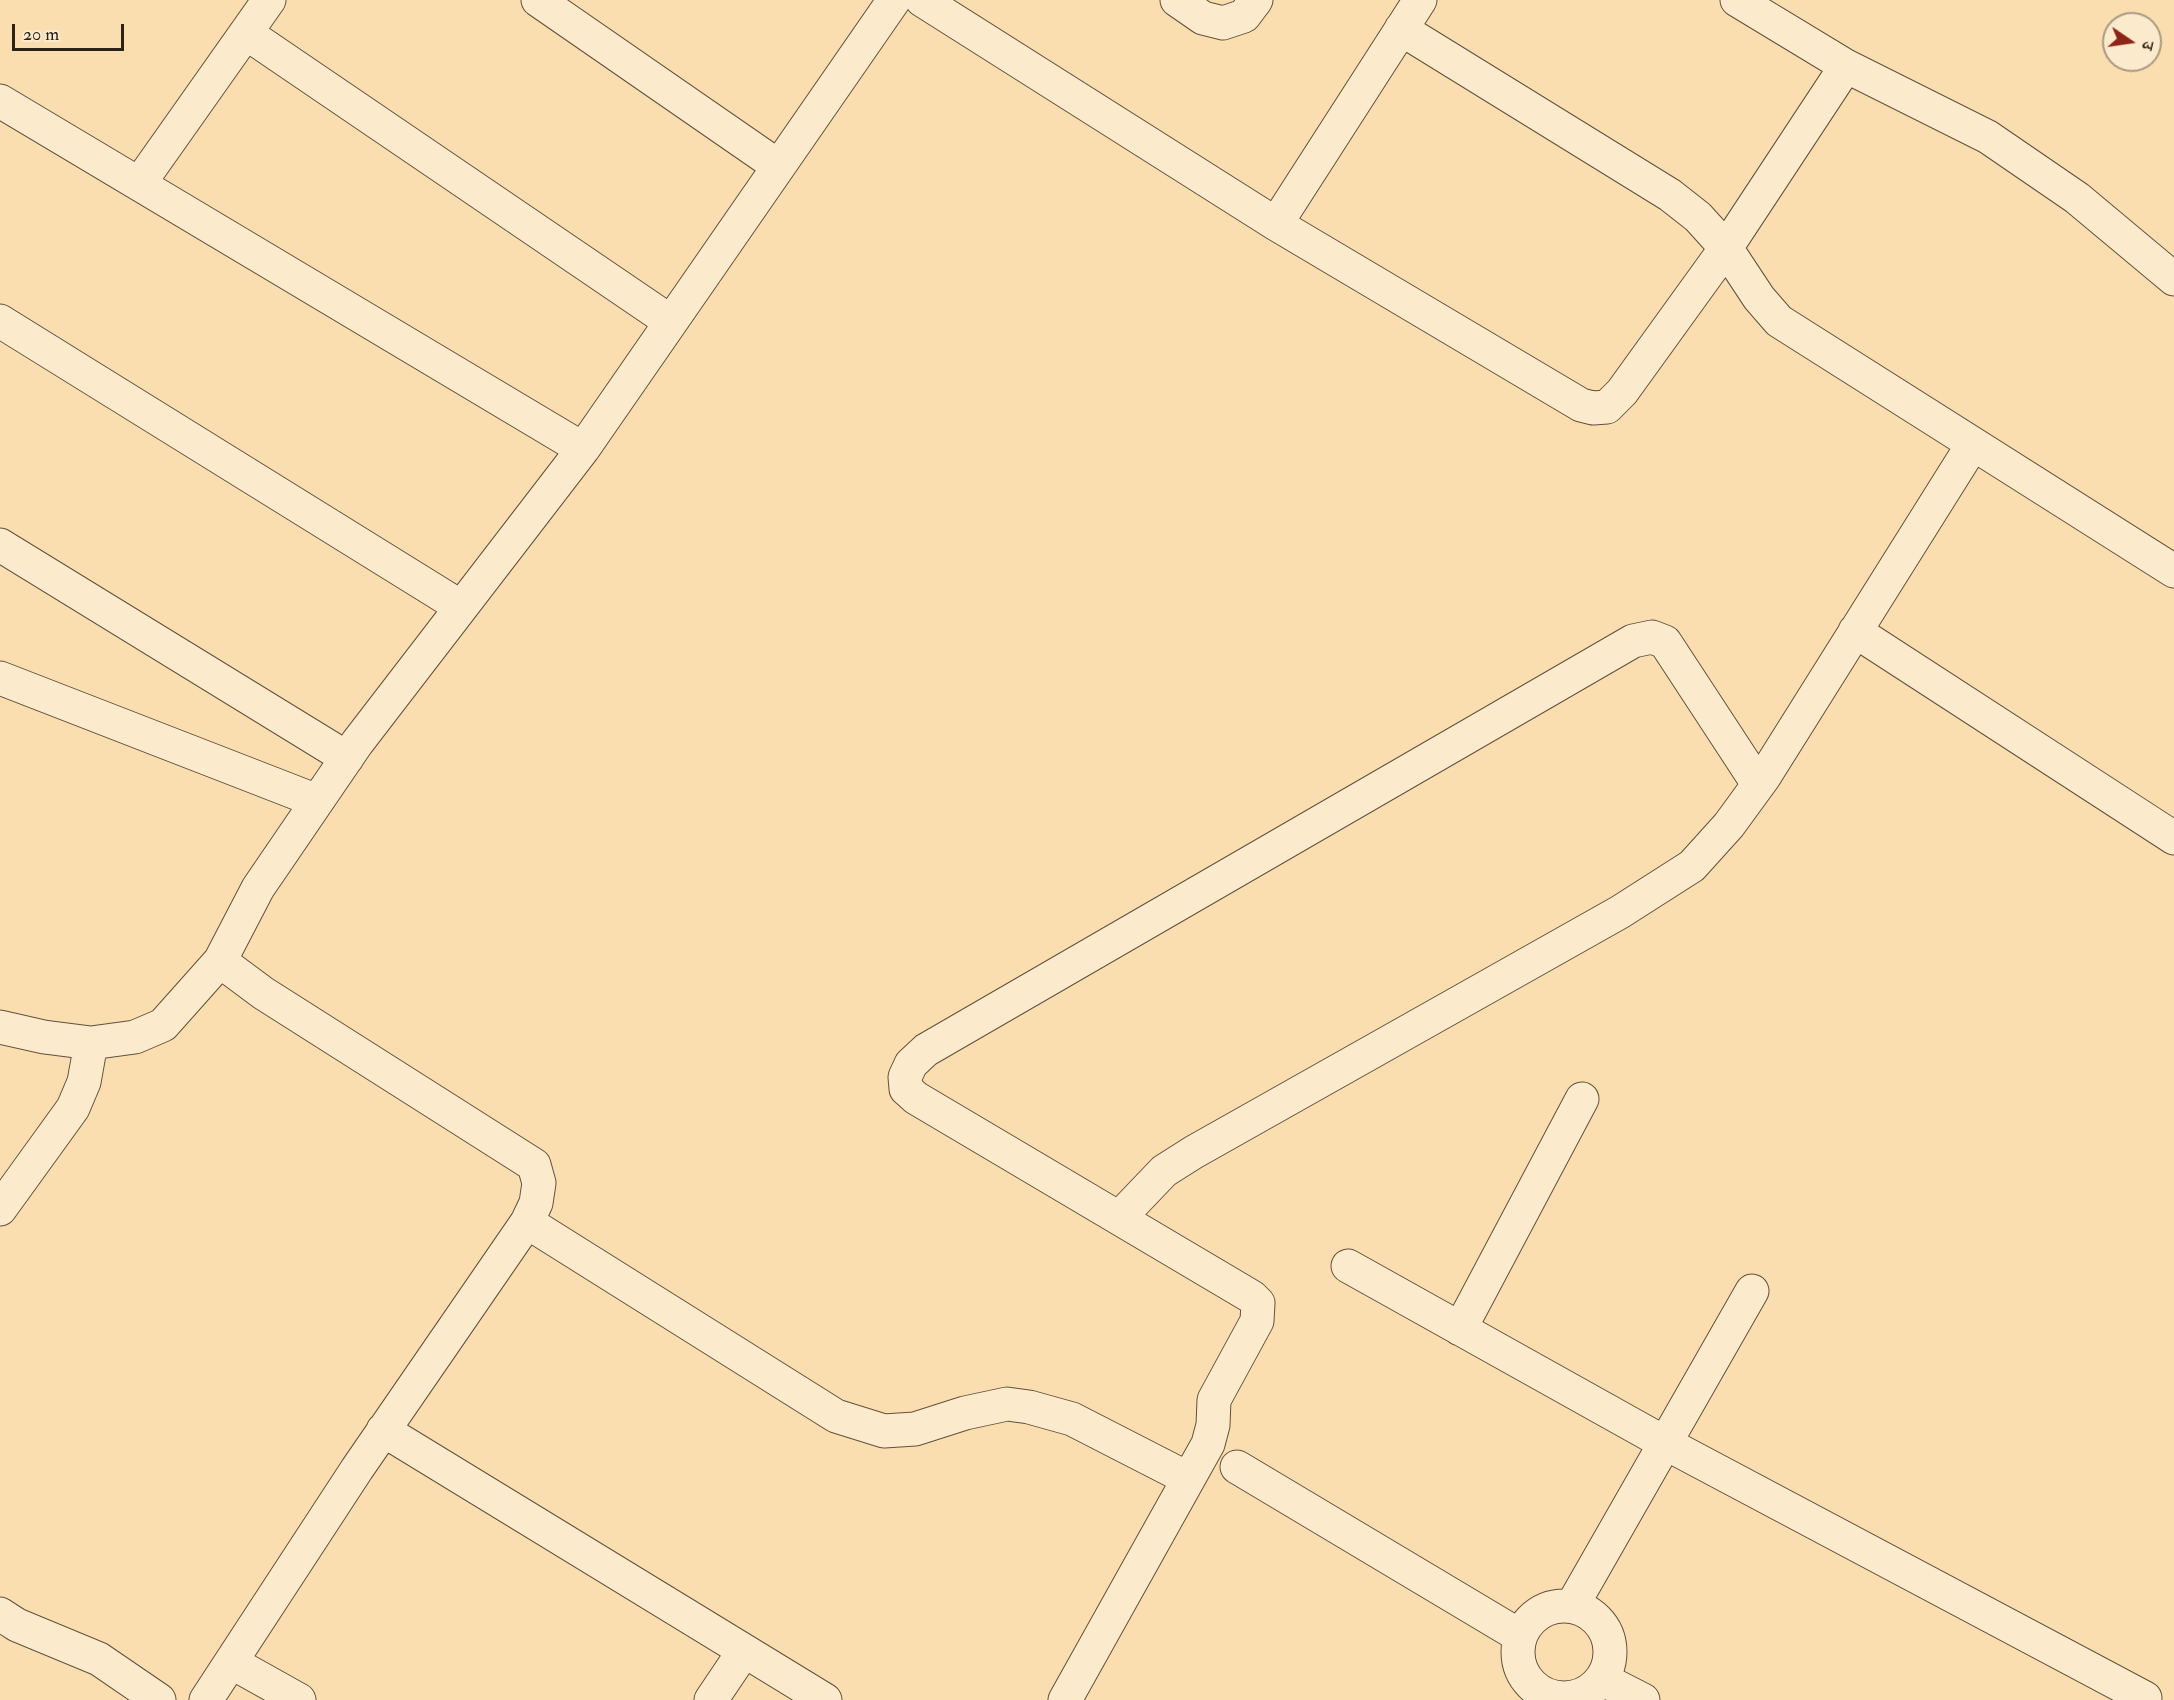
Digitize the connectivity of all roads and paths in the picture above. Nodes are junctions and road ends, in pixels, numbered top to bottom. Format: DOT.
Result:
graph roads {
  1 [pos="269,0"];
  2 [pos="538,0"];
  3 [pos="922,0"];
  4 [pos="1177,0"];
  5 [pos="1256,0"];
  6 [pos="1420,0"];
  7 [pos="1737,0"];
  8 [pos="881,5"];
  9 [pos="1401,29"];
  10 [pos="246,33"];
  11 [pos="1846,66"];
  12 [pos="0,101"];
  13 [pos="778,166"];
  14 [pos="139,184"];
  15 [pos="1276,224"];
  16 [pos="1726,248"];
  17 [pos="2174,279"];
  18 [pos="0,321"];
  19 [pos="671,322"];
  20 [pos="1973,444"];
  21 [pos="583,449"];
  22 [pos="0,545"];
  23 [pos="2174,571"];
  24 [pos="461,607"];
  25 [pos="1855,631"];
  26 [pos="0,678"];
  27 [pos="347,758"];
  28 [pos="1758,784"];
  29 [pos="317,801"];
  30 [pos="2174,838"];
  31 [pos="220,960"];
  32 [pos="0,1027"];
  33 [pos="91,1043"];
  34 [pos="1582,1099"];
  35 [pos="0,1209"];
  36 [pos="1119,1218"];
  37 [pos="527,1222"];
  38 [pos="1348,1266"];
  39 [pos="1752,1291"];
  40 [pos="1460,1329"];
  41 [pos="383,1430"];
  42 [pos="1665,1443"];
  43 [pos="1237,1467"];
  44 [pos="1187,1479"];
  45 [pos="1572,1606"];
  46 [pos="0,1614"];
  47 [pos="1520,1636"];
  48 [pos="744,1651"];
  49 [pos="231,1662"];
  50 [pos="1602,1679"];
  51 [pos="1535,1695"];
  52 [pos="2145,1698"];
  53 [pos="159,1700"];
  54 [pos="206,1700"];
  55 [pos="299,1700"];
  56 [pos="711,1700"];
  57 [pos="825,1700"];
  58 [pos="1065,1700"];
  59 [pos="1643,1700"];
  1 -- 10 [label="street"];
  2 -- 13 [label="street"];
  3 -- 15 [label="street"];
  4 -- 5 [label="street"];
  6 -- 9 [label="street"];
  7 -- 11 [label="street"];
  8 -- 13 [label="street"];
  9 -- 15 [label="street"];
  9 -- 16 [label="street"];
  10 -- 14 [label="street"];
  10 -- 19 [label="street"];
  11 -- 16 [label="street"];
  11 -- 17 [label="street"];
  12 -- 14 [label="street"];
  13 -- 19 [label="street"];
  14 -- 21 [label="street"];
  15 -- 16 [label="street"];
  16 -- 20 [label="street"];
  18 -- 24 [label="street"];
  19 -- 21 [label="street"];
  20 -- 23 [label="street"];
  20 -- 25 [label="street"];
  21 -- 24 [label="street"];
  22 -- 27 [label="street"];
  24 -- 27 [label="street"];
  25 -- 28 [label="street"];
  25 -- 30 [label="street"];
  26 -- 29 [label="street"];
  27 -- 29 [label="street"];
  28 -- 36 [label="street"];
  28 -- 36 [label="street"];
  29 -- 31 [label="street"];
  31 -- 33 [label="street"];
  31 -- 37 [label="street"];
  32 -- 33 [label="street"];
  33 -- 35 [label="street"];
  34 -- 40 [label="street"];
  36 -- 44 [label="street"];
  37 -- 41 [label="street"];
  37 -- 44 [label="street"];
  38 -- 40 [label="street"];
  39 -- 42 [label="street"];
  40 -- 42 [label="street"];
  41 -- 48 [label="street"];
  41 -- 49 [label="street"];
  42 -- 45 [label="street"];
  42 -- 52 [label="street"];
  43 -- 47 [label="street"];
  44 -- 58 [label="street"];
  45 -- 47 [label="street"];
  45 -- 50 [label="street"];
  46 -- 53 [label="street"];
  47 -- 51 [label="street"];
  48 -- 56 [label="street"];
  48 -- 57 [label="street"];
  49 -- 54 [label="street"];
  49 -- 55 [label="street"];
  50 -- 51 [label="street"];
  50 -- 59 [label="street"];
}
